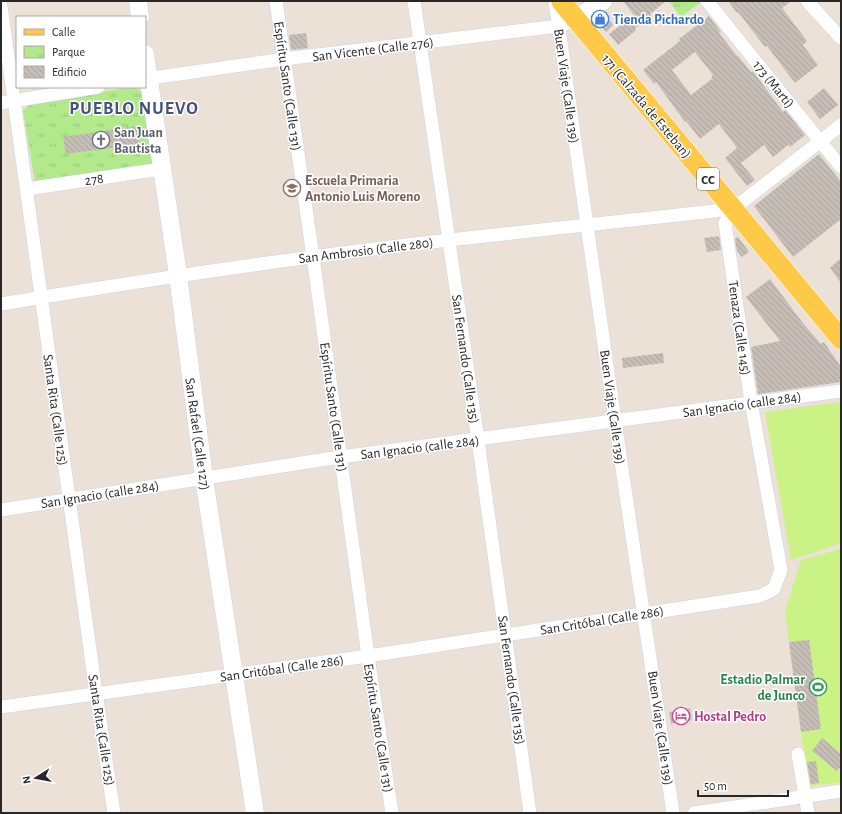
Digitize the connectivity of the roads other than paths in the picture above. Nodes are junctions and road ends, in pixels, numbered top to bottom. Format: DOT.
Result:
graph roads {
  1 [pos="138,1"];
  2 [pos="276,1"];
  3 [pos="414,1"];
  4 [pos="555,1"];
  5 [pos="561,1"];
  6 [pos="603,1"];
  7 [pos="707,1"];
  8 [pos="807,1"];
  9 [pos="1,6"];
  10 [pos="140,16"];
  11 [pos="567,23"];
  12 [pos="841,38"];
  13 [pos="419,44"];
  14 [pos="284,59"];
  15 [pos="146,66"];
  16 [pos="147,79"];
  17 [pos="92,88"];
  18 [pos="14,100"];
  19 [pos="1,103"];
  20 [pos="841,125"];
  21 [pos="820,142"];
  22 [pos="841,167"];
  23 [pos="161,169"];
  24 [pos="27,189"];
  25 [pos="733,209"];
  26 [pos="587,225"];
  27 [pos="448,240"];
  28 [pos="313,257"];
  29 [pos="178,275"];
  30 [pos="41,297"];
  31 [pos="1,304"];
  32 [pos="841,339"];
  33 [pos="841,391"];
  34 [pos="751,402"];
  35 [pos="615,421"];
  36 [pos="478,440"];
  37 [pos="340,457"];
  38 [pos="204,478"];
  39 [pos="69,499"];
  40 [pos="1,510"];
  41 [pos="774,589"];
  42 [pos="644,614"];
  43 [pos="505,635"];
  44 [pos="368,656"];
  45 [pos="234,674"];
  46 [pos="96,693"];
  47 [pos="1,707"];
  48 [pos="798,754"];
  49 [pos="841,791"];
  50 [pos="805,796"];
  51 [pos="114,813"];
  52 [pos="255,813"];
  53 [pos="392,813"];
  54 [pos="530,813"];
  55 [pos="673,813"];
  56 [pos="694,813"];
  57 [pos="808,813"];
  1 -- 10 [label="street"];
  2 -- 14 [label="street, Espíritu Santo (Calle 131)"];
  3 -- 13 [label="street, San Fernando (Calle 135)"];
  4 -- 11 [label="street, Buen Viaje (Calle 139)"];
  5 -- 11 [label="main road, 171 (Calzada de Esteban) / CC"];
  6 -- 11 [label="street"];
  7 -- 21 [label="street, 173 (Martí)"];
  8 -- 12 [label="street"];
  9 -- 18 [label="street, Santa Rita (Calle 125)"];
  11 -- 13 [label="street, San Vicente (Calle 276)"];
  11 -- 25 [label="main road, 171 (Calzada de Esteban) / CC"];
  11 -- 26 [label="street, Buen Viaje (Calle 139)"];
  13 -- 14 [label="street, San Vicente (Calle 276)"];
  13 -- 27 [label="street, San Fernando (Calle 135)"];
  14 -- 16 [label="street, San Vicente (Calle 276)"];
  14 -- 28 [label="street, Espíritu Santo (Calle 131)"];
  15 -- 16 [label="street, San Rafael (Calle 127)"];
  16 -- 23 [label="street, San Rafael (Calle 127)"];
  17 -- 18 [label="street"];
  18 -- 19 [label="street"];
  18 -- 24 [label="street, Santa Rita (Calle 125)"];
  20 -- 21 [label="street"];
  21 -- 22 [label="street, 173 (Martí)"];
  21 -- 25 [label="street"];
  23 -- 24 [label="street, 278"];
  23 -- 29 [label="street, San Rafael (Calle 127)"];
  24 -- 30 [label="street, Santa Rita (Calle 125)"];
  25 -- 26 [label="street, San Ambrosio (Calle 280)"];
  25 -- 32 [label="main road, 171 (Calzada de Esteban) / CC"];
  25 -- 34 [label="street, Tenaza (Calle 145)"];
  26 -- 27 [label="street, San Ambrosio (Calle 280)"];
  26 -- 35 [label="street, Buen Viaje (Calle 139)"];
  27 -- 28 [label="street, San Ambrosio (Calle 280)"];
  27 -- 36 [label="street, San Fernando (Calle 135)"];
  28 -- 29 [label="street, San Ambrosio (Calle 280)"];
  28 -- 37 [label="street, Espíritu Santo (Calle 131)"];
  29 -- 30 [label="street, San Ambrosio (Calle 280)"];
  29 -- 38 [label="street, San Rafael (Calle 127)"];
  30 -- 31 [label="street, San Ambrosio (Calle 280)"];
  30 -- 39 [label="street, Santa Rita (Calle 125)"];
  33 -- 34 [label="street, San Ignacio (calle 284)"];
  34 -- 35 [label="street, San Ignacio (calle 284)"];
  34 -- 41 [label="street, Tenaza (Calle 145)"];
  35 -- 36 [label="street, San Ignacio (calle 284)"];
  35 -- 42 [label="street, Buen Viaje (Calle 139)"];
  36 -- 37 [label="street, San Ignacio (calle 284)"];
  36 -- 43 [label="street, San Fernando (Calle 135)"];
  37 -- 38 [label="street, San Ignacio (calle 284)"];
  37 -- 44 [label="street, Espíritu Santo (Calle 131)"];
  38 -- 39 [label="street, San Ignacio (calle 284)"];
  38 -- 45 [label="street, San Rafael (Calle 127)"];
  39 -- 40 [label="street, San Ignacio (calle 284)"];
  39 -- 46 [label="street, Santa Rita (Calle 125)"];
  41 -- 42 [label="street, San Critóbal (Calle 286)"];
  42 -- 43 [label="street, San Critóbal (Calle 286)"];
  42 -- 55 [label="street, Buen Viaje (Calle 139)"];
  43 -- 44 [label="street, San Critóbal (Calle 286)"];
  43 -- 54 [label="street, San Fernando (Calle 135)"];
  44 -- 45 [label="street, San Critóbal (Calle 286)"];
  44 -- 53 [label="street, Espíritu Santo (Calle 131)"];
  45 -- 46 [label="street, San Critóbal (Calle 286)"];
  45 -- 52 [label="street, San Rafael (Calle 127)"];
  46 -- 47 [label="street, San Critóbal (Calle 286)"];
  46 -- 51 [label="street, Santa Rita (Calle 125)"];
  48 -- 50 [label="street"];
  49 -- 50 [label="street"];
  50 -- 56 [label="street"];
  50 -- 57 [label="street"];
}
